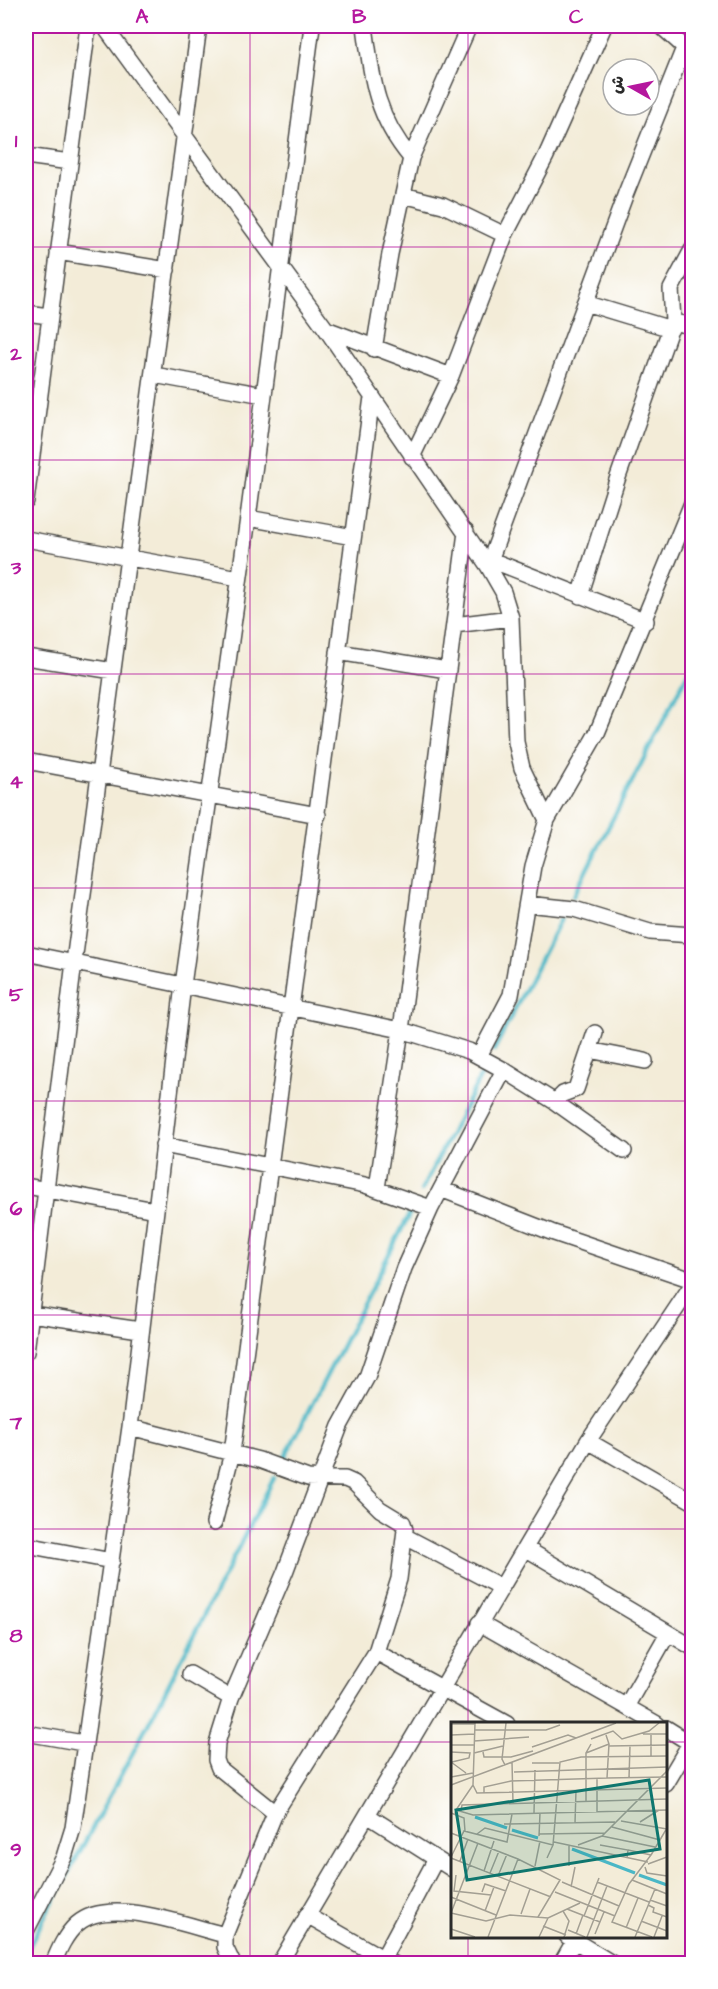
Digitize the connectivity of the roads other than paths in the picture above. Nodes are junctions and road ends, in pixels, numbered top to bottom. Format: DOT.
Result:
graph roads {
  1 [pos="88,26"];
  2 [pos="104,26"];
  3 [pos="199,26"];
  4 [pos="312,26"];
  5 [pos="364,26"];
  6 [pos="469,26"];
  7 [pos="604,26"];
  8 [pos="661,26"];
  9 [pos="688,51"];
  10 [pos="185,135"];
  11 [pos="26,156"];
  12 [pos="411,158"];
  13 [pos="70,162"];
  14 [pos="403,195"];
  15 [pos="505,235"];
  16 [pos="693,250"];
  17 [pos="58,252"];
  18 [pos="280,266"];
  19 [pos="167,270"];
  20 [pos="585,303"];
  21 [pos="26,313"];
  22 [pos="49,316"];
  23 [pos="672,325"];
  24 [pos="693,327"];
  25 [pos="326,329"];
  26 [pos="374,349"];
  27 [pos="154,375"];
  28 [pos="451,376"];
  29 [pos="263,395"];
  30 [pos="372,397"];
  31 [pos="412,457"];
  32 [pos="26,501"];
  33 [pos="693,503"];
  34 [pos="248,518"];
  35 [pos="466,532"];
  36 [pos="353,537"];
  37 [pos="26,539"];
  38 [pos="129,557"];
  39 [pos="489,563"];
  40 [pos="239,578"];
  41 [pos="580,596"];
  42 [pos="511,618"];
  43 [pos="646,621"];
  44 [pos="454,625"];
  45 [pos="338,652"];
  46 [pos="26,657"];
  47 [pos="447,670"];
  48 [pos="113,671"];
  49 [pos="26,760"];
  50 [pos="100,776"];
  51 [pos="208,795"];
  52 [pos="318,815"];
  53 [pos="547,820"];
  54 [pos="527,904"];
  55 [pos="693,935"];
  56 [pos="26,953"];
  57 [pos="74,962"];
  58 [pos="183,985"];
  59 [pos="292,1007"];
  60 [pos="401,1030"];
  61 [pos="595,1033"];
  62 [pos="589,1050"];
  63 [pos="479,1056"];
  64 [pos="645,1061"];
  65 [pos="504,1070"];
  66 [pos="555,1102"];
  67 [pos="163,1145"];
  68 [pos="624,1151"];
  69 [pos="269,1166"];
  70 [pos="26,1186"];
  71 [pos="377,1188"];
  72 [pos="441,1189"];
  73 [pos="48,1190"];
  74 [pos="431,1208"];
  75 [pos="155,1210"];
  76 [pos="693,1280"];
  77 [pos="693,1285"];
  78 [pos="30,1314"];
  79 [pos="140,1330"];
  80 [pos="26,1352"];
  81 [pos="130,1427"];
  82 [pos="588,1441"];
  83 [pos="232,1453"];
  84 [pos="318,1480"];
  85 [pos="693,1501"];
  86 [pos="214,1523"];
  87 [pos="406,1537"];
  88 [pos="26,1545"];
  89 [pos="525,1548"];
  90 [pos="112,1561"];
  91 [pos="501,1587"];
  92 [pos="479,1623"];
  93 [pos="668,1633"];
  94 [pos="693,1647"];
  95 [pos="376,1652"];
  96 [pos="190,1674"];
  97 [pos="442,1686"];
  98 [pos="231,1698"];
  99 [pos="627,1705"];
  100 [pos="504,1722"];
  101 [pos="654,1722"];
  102 [pos="667,1728"];
  103 [pos="26,1733"];
  104 [pos="692,1741"];
  105 [pos="82,1743"];
  106 [pos="667,1782"];
  107 [pos="275,1813"];
  108 [pos="367,1815"];
  109 [pos="436,1859"];
  110 [pos="451,1868"];
  111 [pos="307,1915"];
  112 [pos="26,1931"];
  113 [pos="225,1935"];
  114 [pos="573,1938"];
  115 [pos="388,1961"];
  116 [pos="53,1964"];
  117 [pos="233,1964"];
  118 [pos="279,1964"];
  119 [pos="561,1964"];
  120 [pos="613,1964"];
  1 -- 13 [label="street"];
  2 -- 10 [label="street"];
  3 -- 10 [label="street"];
  4 -- 18 [label="street"];
  5 -- 12 [label="street"];
  6 -- 12 [label="street"];
  7 -- 15 [label="street"];
  8 -- 9 [label="street"];
  9 -- 20 [label="street"];
  10 -- 18 [label="street"];
  10 -- 19 [label="street"];
  11 -- 13 [label="street"];
  12 -- 14 [label="street"];
  13 -- 17 [label="street"];
  14 -- 15 [label="street"];
  14 -- 26 [label="street"];
  15 -- 28 [label="street"];
  16 -- 23 [label="street"];
  17 -- 19 [label="street"];
  17 -- 22 [label="street"];
  18 -- 25 [label="street"];
  18 -- 29 [label="street"];
  19 -- 27 [label="street"];
  20 -- 23 [label="street"];
  20 -- 39 [label="street"];
  21 -- 22 [label="street"];
  22 -- 32 [label="street"];
  23 -- 24 [label="street"];
  23 -- 41 [label="street"];
  25 -- 26 [label="street"];
  25 -- 30 [label="street"];
  26 -- 28 [label="street"];
  27 -- 29 [label="street"];
  27 -- 38 [label="street"];
  28 -- 31 [label="street"];
  29 -- 34 [label="street"];
  30 -- 31 [label="street"];
  30 -- 36 [label="street"];
  31 -- 35 [label="street"];
  33 -- 43 [label="street"];
  34 -- 36 [label="street"];
  34 -- 40 [label="street"];
  35 -- 39 [label="street"];
  35 -- 44 [label="street"];
  36 -- 45 [label="street"];
  37 -- 38 [label="street"];
  38 -- 40 [label="street"];
  38 -- 48 [label="street"];
  39 -- 41 [label="street"];
  39 -- 42 [label="street"];
  40 -- 51 [label="street"];
  41 -- 43 [label="street"];
  42 -- 44 [label="street"];
  42 -- 53 [label="street"];
  43 -- 53 [label="street"];
  44 -- 47 [label="street"];
  45 -- 47 [label="street"];
  45 -- 52 [label="street"];
  46 -- 48 [label="street"];
  47 -- 60 [label="street"];
  48 -- 50 [label="street"];
  49 -- 50 [label="street"];
  50 -- 51 [label="street"];
  50 -- 57 [label="street"];
  51 -- 52 [label="street"];
  51 -- 58 [label="street"];
  52 -- 59 [label="street"];
  53 -- 54 [label="street"];
  54 -- 55 [label="street"];
  54 -- 63 [label="street"];
  56 -- 57 [label="street"];
  57 -- 58 [label="street"];
  57 -- 73 [label="street"];
  58 -- 59 [label="street"];
  58 -- 67 [label="street"];
  59 -- 60 [label="street"];
  59 -- 69 [label="street"];
  60 -- 63 [label="street"];
  60 -- 71 [label="street"];
  61 -- 62 [label="street"];
  62 -- 64 [label="street"];
  62 -- 66 [label="street"];
  63 -- 65 [label="street"];
  65 -- 66 [label="street"];
  65 -- 72 [label="street"];
  66 -- 68 [label="street"];
  67 -- 69 [label="street"];
  67 -- 75 [label="street"];
  69 -- 71 [label="street"];
  69 -- 83 [label="street"];
  70 -- 73 [label="street"];
  71 -- 74 [label="street"];
  72 -- 74 [label="street"];
  72 -- 76 [label="street"];
  73 -- 75 [label="street"];
  73 -- 78 [label="street"];
  74 -- 84 [label="street"];
  75 -- 79 [label="street"];
  77 -- 82 [label="street"];
  78 -- 79 [label="street"];
  78 -- 80 [label="street"];
  79 -- 81 [label="street"];
  81 -- 83 [label="street"];
  81 -- 90 [label="street"];
  82 -- 85 [label="street"];
  82 -- 89 [label="street"];
  83 -- 84 [label="street"];
  83 -- 86 [label="street"];
  84 -- 87 [label="street"];
  84 -- 98 [label="street"];
  87 -- 91 [label="street"];
  87 -- 95 [label="street"];
  88 -- 90 [label="street"];
  89 -- 91 [label="street"];
  89 -- 93 [label="street"];
  90 -- 105 [label="street"];
  91 -- 92 [label="street"];
  92 -- 97 [label="street"];
  92 -- 99 [label="street"];
  93 -- 94 [label="street"];
  93 -- 99 [label="street"];
  95 -- 97 [label="street"];
  95 -- 107 [label="street"];
  96 -- 98 [label="street"];
  97 -- 100 [label="street"];
  97 -- 108 [label="street"];
  98 -- 107 [label="street"];
  99 -- 101 [label="street"];
  102 -- 104 [label="street"];
  103 -- 105 [label="street"];
  104 -- 106 [label="street"];
  105 -- 112 [label="street"];
  107 -- 113 [label="street"];
  108 -- 109 [label="street"];
  108 -- 111 [label="street"];
  109 -- 110 [label="street"];
  109 -- 115 [label="street"];
  111 -- 115 [label="street"];
  111 -- 118 [label="street"];
  113 -- 116 [label="street"];
  113 -- 117 [label="street"];
  114 -- 119 [label="street"];
  114 -- 120 [label="street"];
}
